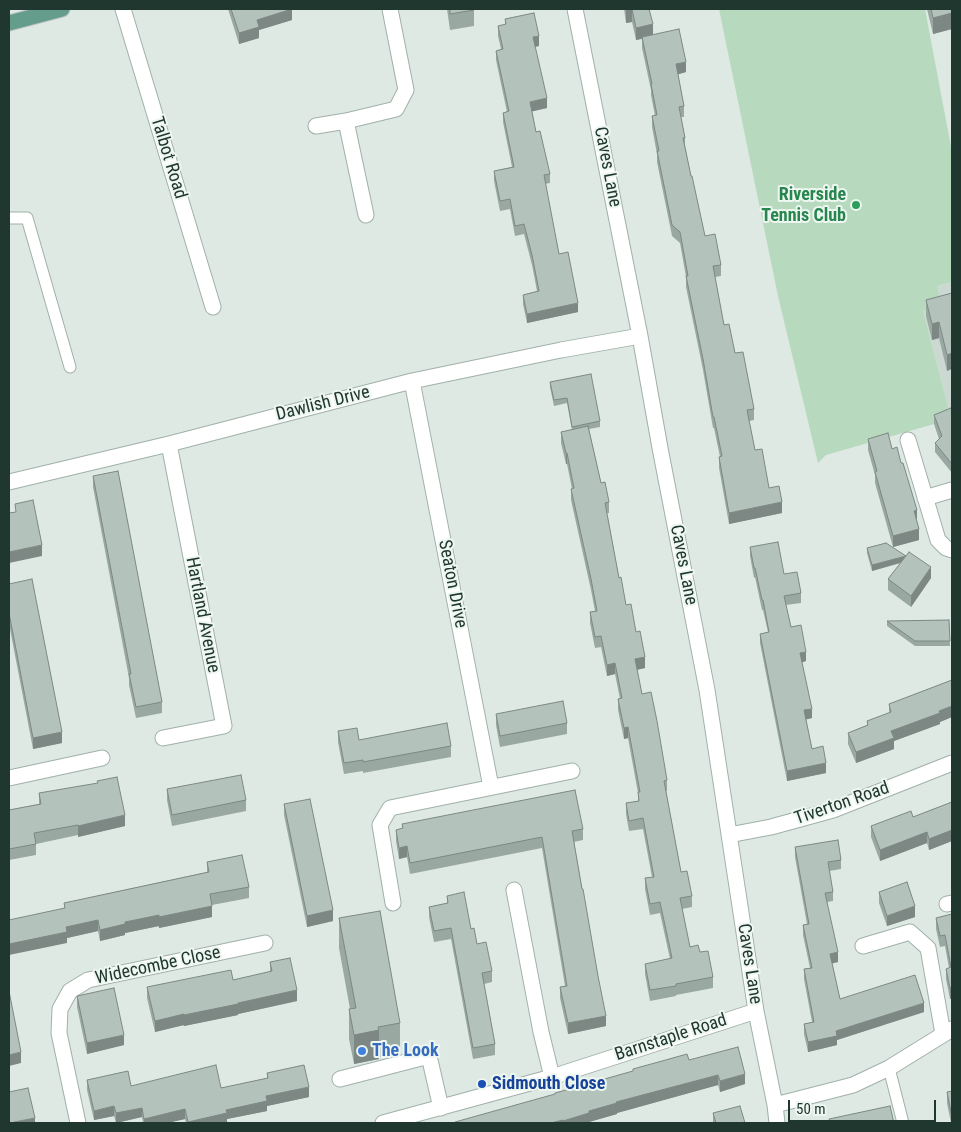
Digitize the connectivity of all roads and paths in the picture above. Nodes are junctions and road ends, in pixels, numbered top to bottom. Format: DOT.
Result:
graph roads {
  1 [pos="62,9"];
  2 [pos="123,9"];
  3 [pos="390,9"];
  4 [pos="575,9"];
  5 [pos="9,23"];
  6 [pos="346,121"];
  7 [pos="316,126"];
  8 [pos="366,215"];
  9 [pos="9,218"];
  10 [pos="213,307"];
  11 [pos="640,336"];
  12 [pos="70,367"];
  13 [pos="412,382"];
  14 [pos="908,440"];
  15 [pos="169,444"];
  16 [pos="9,482"];
  17 [pos="952,490"];
  18 [pos="925,498"];
  19 [pos="952,550"];
  20 [pos="163,738"];
  21 [pos="102,758"];
  22 [pos="952,763"];
  23 [pos="572,771"];
  24 [pos="9,778"];
  25 [pos="492,787"];
  26 [pos="729,835"];
  27 [pos="514,890"];
  28 [pos="394,903"];
  29 [pos="265,943"];
  30 [pos="863,946"];
  31 [pos="756,1011"];
  32 [pos="948,1032"];
  33 [pos="889,1068"];
  34 [pos="552,1077"];
  35 [pos="340,1079"];
  36 [pos="775,1105"];
  37 [pos="440,1108"];
  38 [pos="78,1123"];
  39 [pos="383,1123"];
  40 [pos="777,1123"];
  41 [pos="903,1123"];
  1 -- 5 [label="main road"];
  2 -- 10 [label="street, Talbot Road"];
  3 -- 6 [label="street"];
  4 -- 11 [label="street, Caves Lane"];
  6 -- 7 [label="street"];
  6 -- 8 [label="street"];
  9 -- 12 [label="lane"];
  11 -- 13 [label="street, Dawlish Drive"];
  11 -- 26 [label="street, Caves Lane"];
  13 -- 15 [label="street, Dawlish Drive"];
  13 -- 25 [label="street, Seaton Drive"];
  14 -- 18 [label="street"];
  15 -- 16 [label="street, Dawlish Drive"];
  15 -- 20 [label="street, Hartland Avenue"];
  17 -- 18 [label="street"];
  18 -- 19 [label="street"];
  21 -- 24 [label="street"];
  22 -- 26 [label="street, Tiverton Road"];
  23 -- 25 [label="street"];
  25 -- 28 [label="street"];
  26 -- 31 [label="street, Caves Lane"];
  27 -- 34 [label="street"];
  29 -- 38 [label="street, Widecombe Close"];
  30 -- 32 [label="street"];
  31 -- 34 [label="street, Barnstaple Road"];
  31 -- 36 [label="street, Caves Lane"];
  32 -- 33 [label="street"];
  33 -- 36 [label="street"];
  33 -- 41 [label="lane"];
  34 -- 37 [label="street, Barnstaple Road"];
  35 -- 37 [label="street"];
  36 -- 40 [label="street, Caves Lane"];
  37 -- 39 [label="street, Barnstaple Road"];
}
